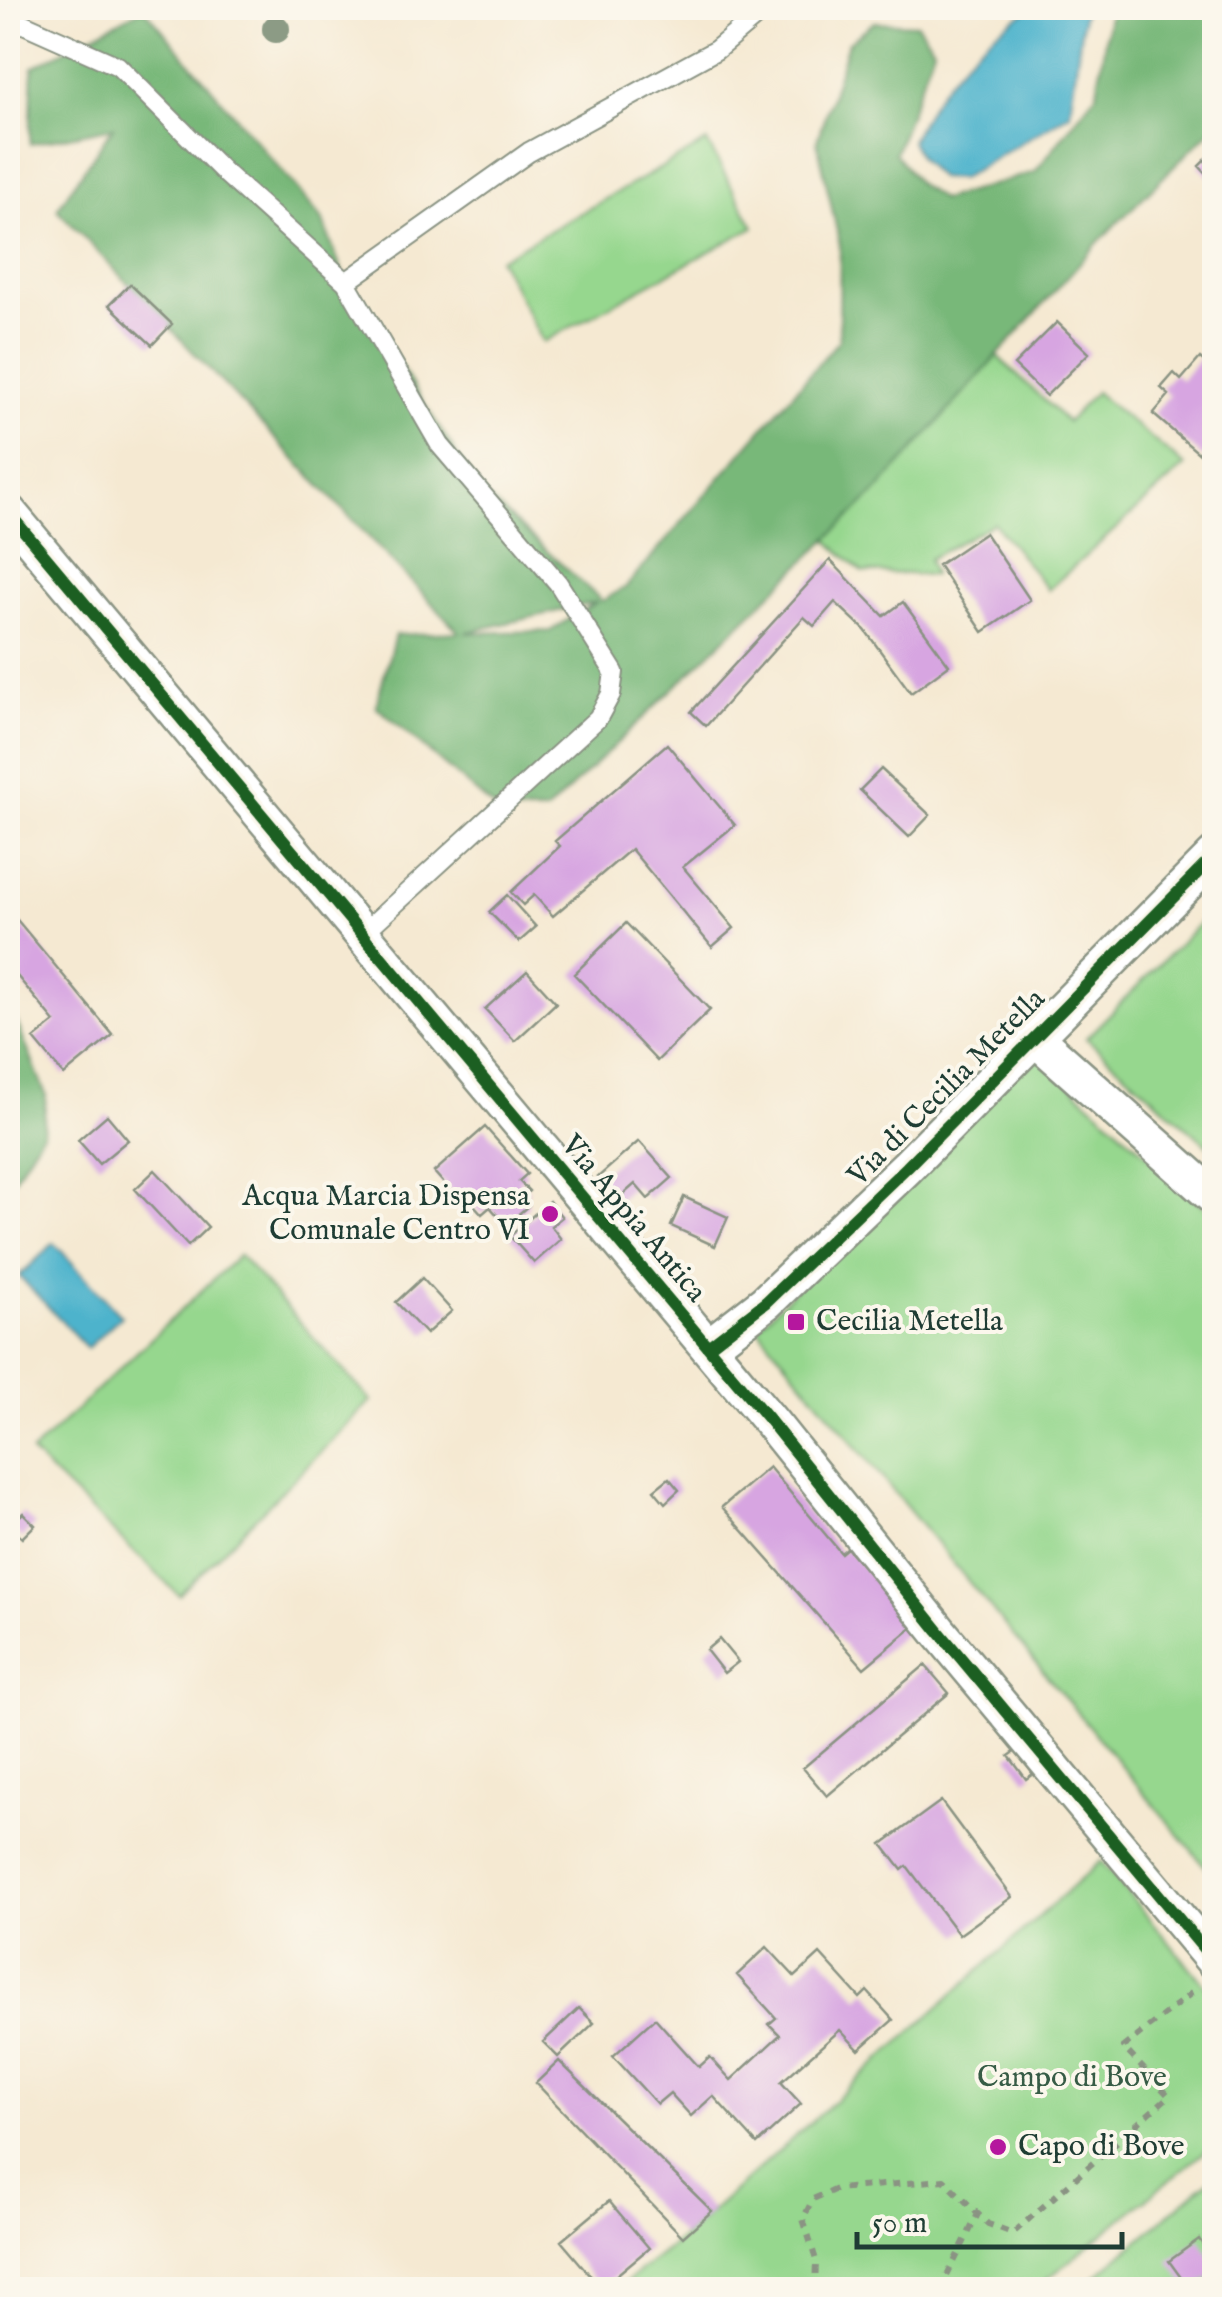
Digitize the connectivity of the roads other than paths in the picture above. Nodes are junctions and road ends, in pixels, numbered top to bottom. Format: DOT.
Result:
graph roads {
  1 [pos="766,8"];
  2 [pos="8,16"];
  3 [pos="346,282"];
  4 [pos="10,519"];
  5 [pos="1214,856"];
  6 [pos="362,934"];
  7 [pos="1033,1036"];
  8 [pos="1214,1197"];
  9 [pos="708,1346"];
  10 [pos="1210,1972"];
  1 -- 3 [label="lane"];
  2 -- 3 [label="lane"];
  3 -- 6 [label="lane"];
  4 -- 6 [label="street, Via Appia Antica"];
  5 -- 7 [label="street, Via di Cecilia Metella"];
  6 -- 9 [label="street, Via Appia Antica"];
  7 -- 8 [label="street"];
  7 -- 9 [label="street, Via di Cecilia Metella"];
  9 -- 10 [label="street, Via Appia Antica"];
}
